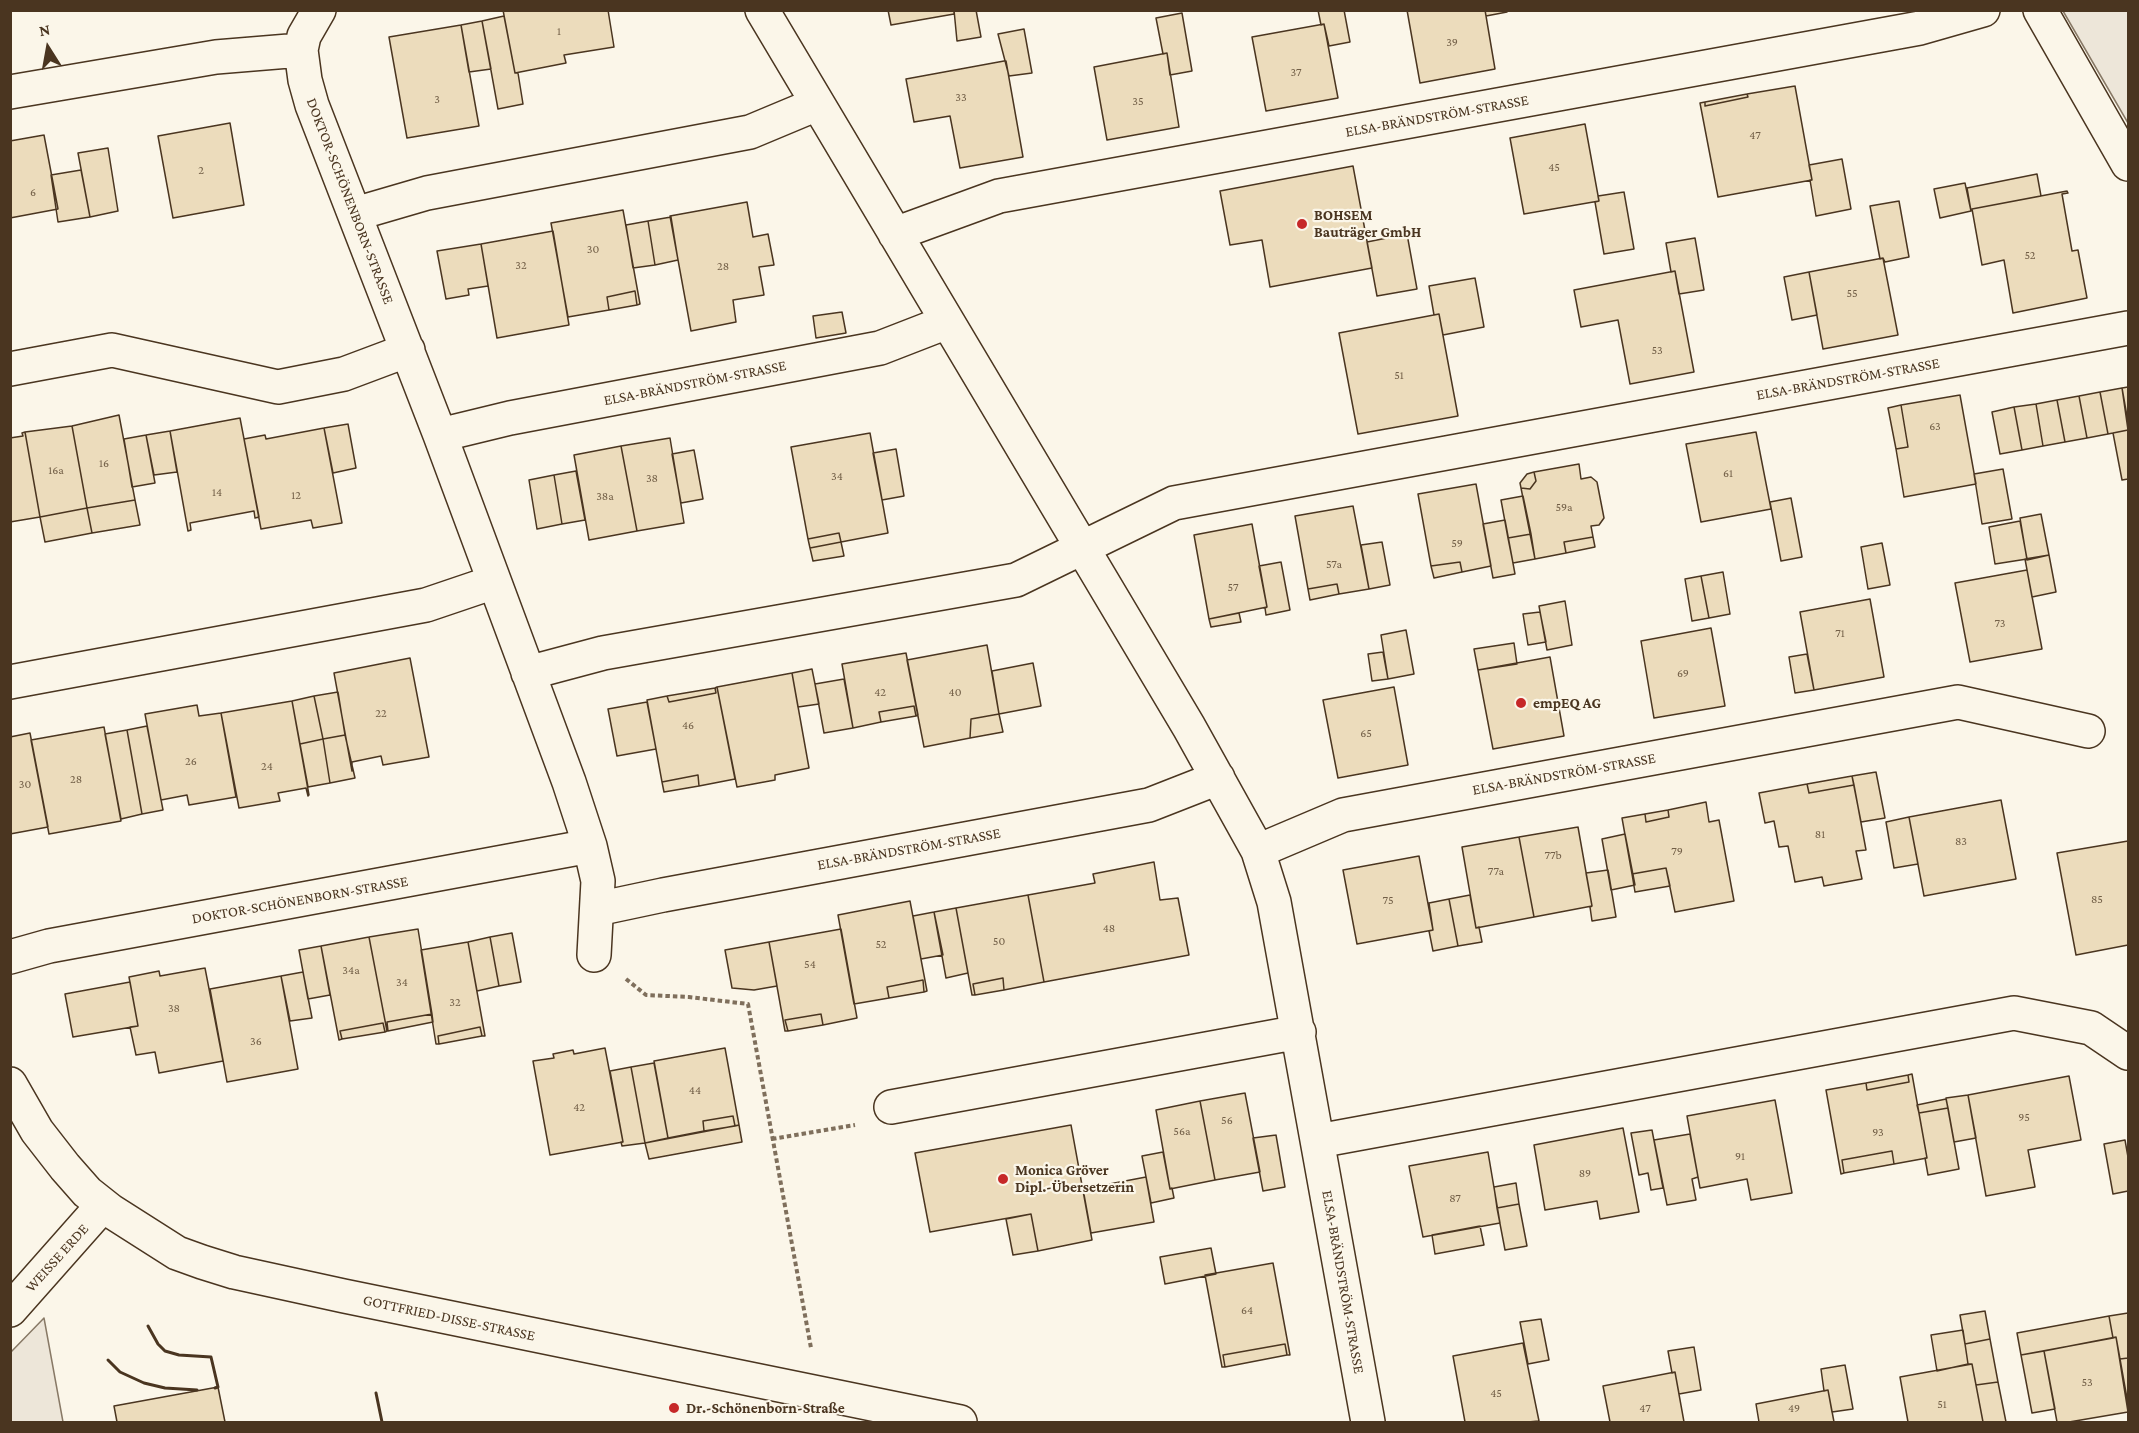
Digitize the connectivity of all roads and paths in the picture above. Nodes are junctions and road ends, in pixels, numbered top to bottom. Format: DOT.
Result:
graph roads {
  1 [pos="319,10"];
  2 [pos="762,10"];
  3 [pos="1983,10"];
  4 [pos="2040,10"];
  5 [pos="301,50"];
  6 [pos="10,92"];
  7 [pos="817,104"];
  8 [pos="2128,164"];
  9 [pos="355,214"];
  10 [pos="895,234"];
  11 [pos="947,322"];
  12 [pos="2128,328"];
  13 [pos="408,350"];
  14 [pos="10,369"];
  15 [pos="440,435"];
  16 [pos="1080,546"];
  17 [pos="494,582"];
  18 [pos="528,673"];
  19 [pos="10,682"];
  20 [pos="2088,731"];
  21 [pos="1218,778"];
  22 [pos="590,846"];
  23 [pos="1258,851"];
  24 [pos="597,909"];
  25 [pos="594,955"];
  26 [pos="10,957"];
  27 [pos="1299,1032"];
  28 [pos="2128,1053"];
  29 [pos="10,1084"];
  30 [pos="891,1107"];
  31 [pos="772,1139"];
  32 [pos="1318,1141"];
  33 [pos="103,1206"];
  34 [pos="10,1310"];
  35 [pos="819,1393"];
  36 [pos="960,1422"];
  37 [pos="1368,1422"];
  1 -- 5 [label="street, DOKTOR-SCHÖNENBORN-STRASSE"];
  2 -- 7 [label="street, ELSA-BRÄNDSTRÖM-STRASSE"];
  3 -- 10 [label="street, ELSA-BRÄNDSTRÖM-STRASSE"];
  4 -- 8 [label="street"];
  5 -- 6 [label="street"];
  5 -- 9 [label="street, DOKTOR-SCHÖNENBORN-STRASSE"];
  7 -- 9 [label="street"];
  7 -- 10 [label="street, ELSA-BRÄNDSTRÖM-STRASSE"];
  9 -- 13 [label="street, DOKTOR-SCHÖNENBORN-STRASSE"];
  10 -- 11 [label="street, ELSA-BRÄNDSTRÖM-STRASSE"];
  11 -- 15 [label="street, ELSA-BRÄNDSTRÖM-STRASSE"];
  11 -- 16 [label="street, ELSA-BRÄNDSTRÖM-STRASSE"];
  12 -- 16 [label="street, ELSA-BRÄNDSTRÖM-STRASSE"];
  13 -- 14 [label="street"];
  13 -- 15 [label="street, DOKTOR-SCHÖNENBORN-STRASSE"];
  15 -- 17 [label="street, DOKTOR-SCHÖNENBORN-STRASSE"];
  16 -- 18 [label="street, ELSA-BRÄNDSTRÖM-STRASSE"];
  16 -- 21 [label="street, ELSA-BRÄNDSTRÖM-STRASSE"];
  17 -- 18 [label="street, DOKTOR-SCHÖNENBORN-STRASSE"];
  17 -- 19 [label="street"];
  18 -- 22 [label="street, DOKTOR-SCHÖNENBORN-STRASSE"];
  20 -- 23 [label="street, ELSA-BRÄNDSTRÖM-STRASSE"];
  21 -- 23 [label="street, ELSA-BRÄNDSTRÖM-STRASSE"];
  21 -- 24 [label="street, ELSA-BRÄNDSTRÖM-STRASSE"];
  22 -- 24 [label="street, DOKTOR-SCHÖNENBORN-STRASSE"];
  22 -- 26 [label="street, DOKTOR-SCHÖNENBORN-STRASSE"];
  23 -- 27 [label="street, ELSA-BRÄNDSTRÖM-STRASSE"];
  24 -- 25 [label="street, DOKTOR-SCHÖNENBORN-STRASSE"];
  25 -- 31 [label="path"];
  27 -- 30 [label="street"];
  27 -- 32 [label="street, ELSA-BRÄNDSTRÖM-STRASSE"];
  28 -- 32 [label="street"];
  29 -- 33 [label="street, GOTTFRIED-DISSE-STRASSE"];
  30 -- 31 [label="path"];
  31 -- 35 [label="path"];
  32 -- 37 [label="street, ELSA-BRÄNDSTRÖM-STRASSE"];
  33 -- 34 [label="street, WEISSE ERDE"];
  33 -- 35 [label="street, GOTTFRIED-DISSE-STRASSE"];
  35 -- 36 [label="street, GOTTFRIED-DISSE-STRASSE"];
}
